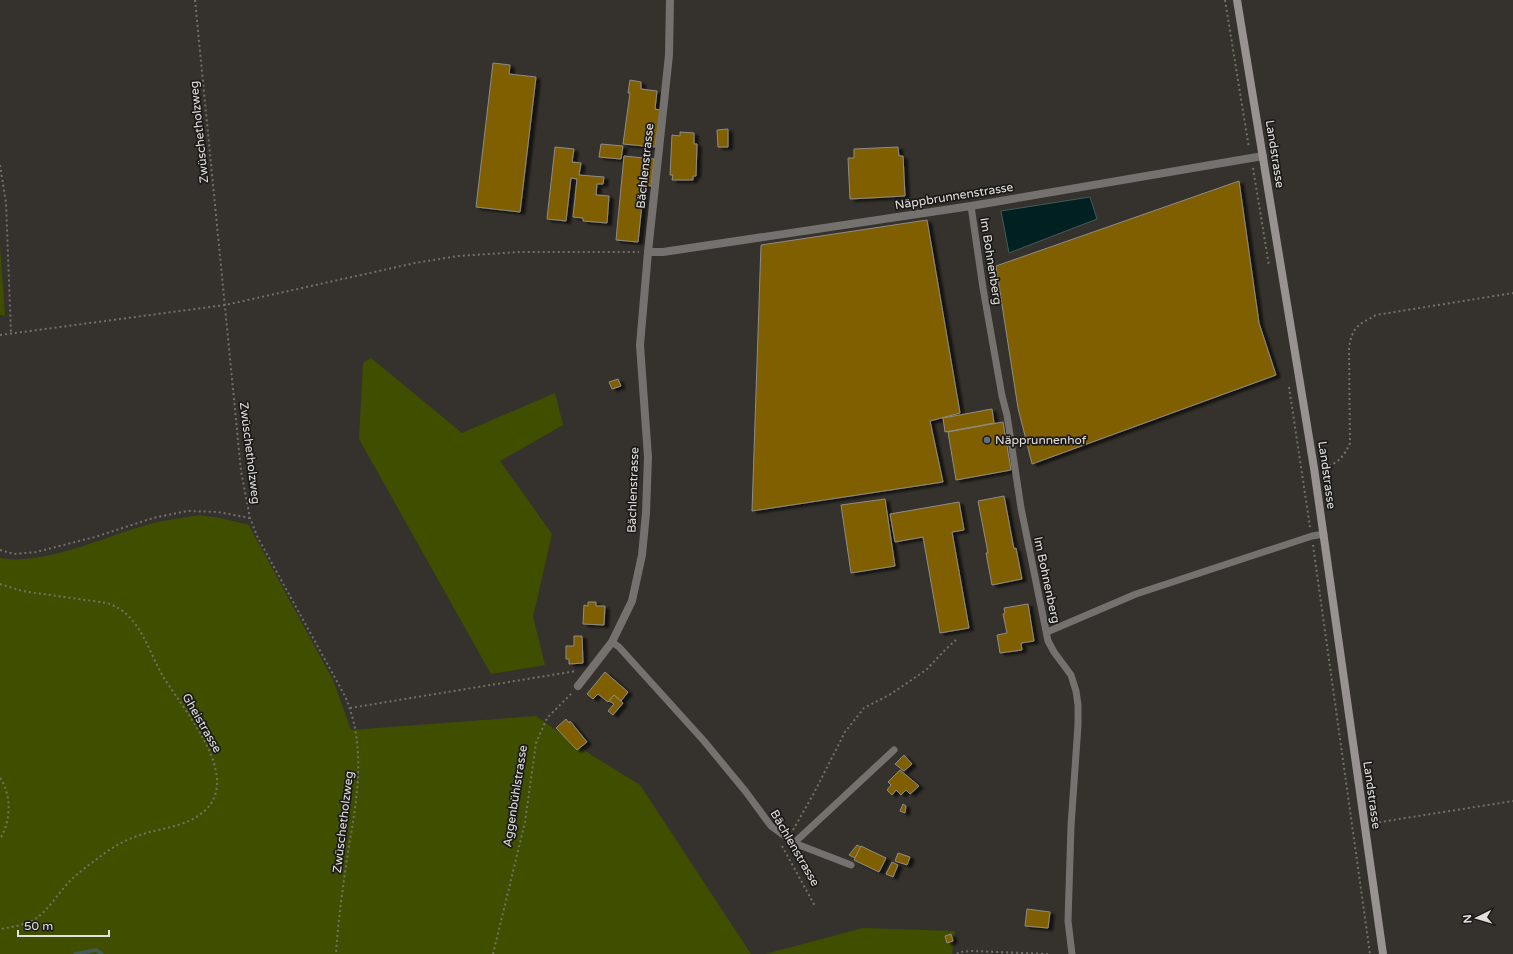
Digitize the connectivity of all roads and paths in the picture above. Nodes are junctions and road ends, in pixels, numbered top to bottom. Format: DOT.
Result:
graph roads {
  1 [pos="195,0"];
  2 [pos="670,0"];
  3 [pos="1225,0"];
  4 [pos="1237,0"];
  5 [pos="1263,156"];
  6 [pos="1251,158"];
  7 [pos="0,165"];
  8 [pos="972,206"];
  9 [pos="648,252"];
  10 [pos="1270,268"];
  11 [pos="1513,293"];
  12 [pos="225,305"];
  13 [pos="11,333"];
  14 [pos="0,334"];
  15 [pos="1289,384"];
  16 [pos="1314,468"];
  17 [pos="250,518"];
  18 [pos="1324,534"];
  19 [pos="1312,536"];
  20 [pos="0,550"];
  21 [pos="0,584"];
  22 [pos="1047,632"];
  23 [pos="957,639"];
  24 [pos="612,642"];
  25 [pos="586,676"];
  26 [pos="578,686"];
  27 [pos="350,708"];
  28 [pos="894,750"];
  29 [pos="0,778"];
  30 [pos="1513,801"];
  31 [pos="1364,824"];
  32 [pos="788,838"];
  33 [pos="0,839"];
  34 [pos="794,843"];
  35 [pos="782,846"];
  36 [pos="851,866"];
  37 [pos="815,906"];
  38 [pos="0,929"];
  39 [pos="336,954"];
  40 [pos="493,954"];
  41 [pos="957,954"];
  42 [pos="1048,954"];
  43 [pos="1072,954"];
  44 [pos="1370,954"];
  45 [pos="1383,954"];
  1 -- 12 [label="path, Zwüschetholzweg"];
  2 -- 9 [label="street, Bächlenstrasse"];
  3 -- 6 [label="path"];
  4 -- 5 [label="main road, Landstrasse"];
  5 -- 6 [label="street, Näppbrunnenstrasse"];
  5 -- 16 [label="main road, Landstrasse"];
  6 -- 8 [label="street, Näppbrunnenstrasse"];
  6 -- 10 [label="path"];
  7 -- 13 [label="path"];
  8 -- 9 [label="street, Näppbrunnenstrasse"];
  8 -- 22 [label="lane, Im Bohnenberg"];
  9 -- 12 [label="path"];
  9 -- 24 [label="street, Bächlenstrasse"];
  11 -- 16 [label="path"];
  12 -- 13 [label="path"];
  12 -- 17 [label="path, Zwüschetholzweg"];
  13 -- 14 [label="path"];
  15 -- 19 [label="path"];
  16 -- 18 [label="main road, Landstrasse"];
  17 -- 20 [label="path"];
  17 -- 27 [label="path, Zwüschetholzweg"];
  18 -- 19 [label="lane"];
  18 -- 31 [label="main road, Landstrasse"];
  19 -- 22 [label="lane"];
  19 -- 44 [label="path"];
  21 -- 38 [label="path, Gheistrasse"];
  22 -- 43 [label="lane, Im Bohnenberg"];
  23 -- 32 [label="path"];
  24 -- 25 [label="street"];
  24 -- 32 [label="lane, Bächlenstrasse"];
  25 -- 26 [label="street"];
  25 -- 27 [label="path"];
  26 -- 40 [label="path, Aggenbühlstrasse"];
  27 -- 39 [label="path, Zwüschetholzweg"];
  28 -- 34 [label="lane"];
  29 -- 33 [label="path"];
  30 -- 31 [label="path"];
  31 -- 45 [label="main road, Landstrasse"];
  32 -- 34 [label="lane, Bächlenstrasse"];
  34 -- 36 [label="lane, Bächlenstrasse"];
  35 -- 37 [label="path, Bächlenstrasse"];
  41 -- 42 [label="path"];
}
